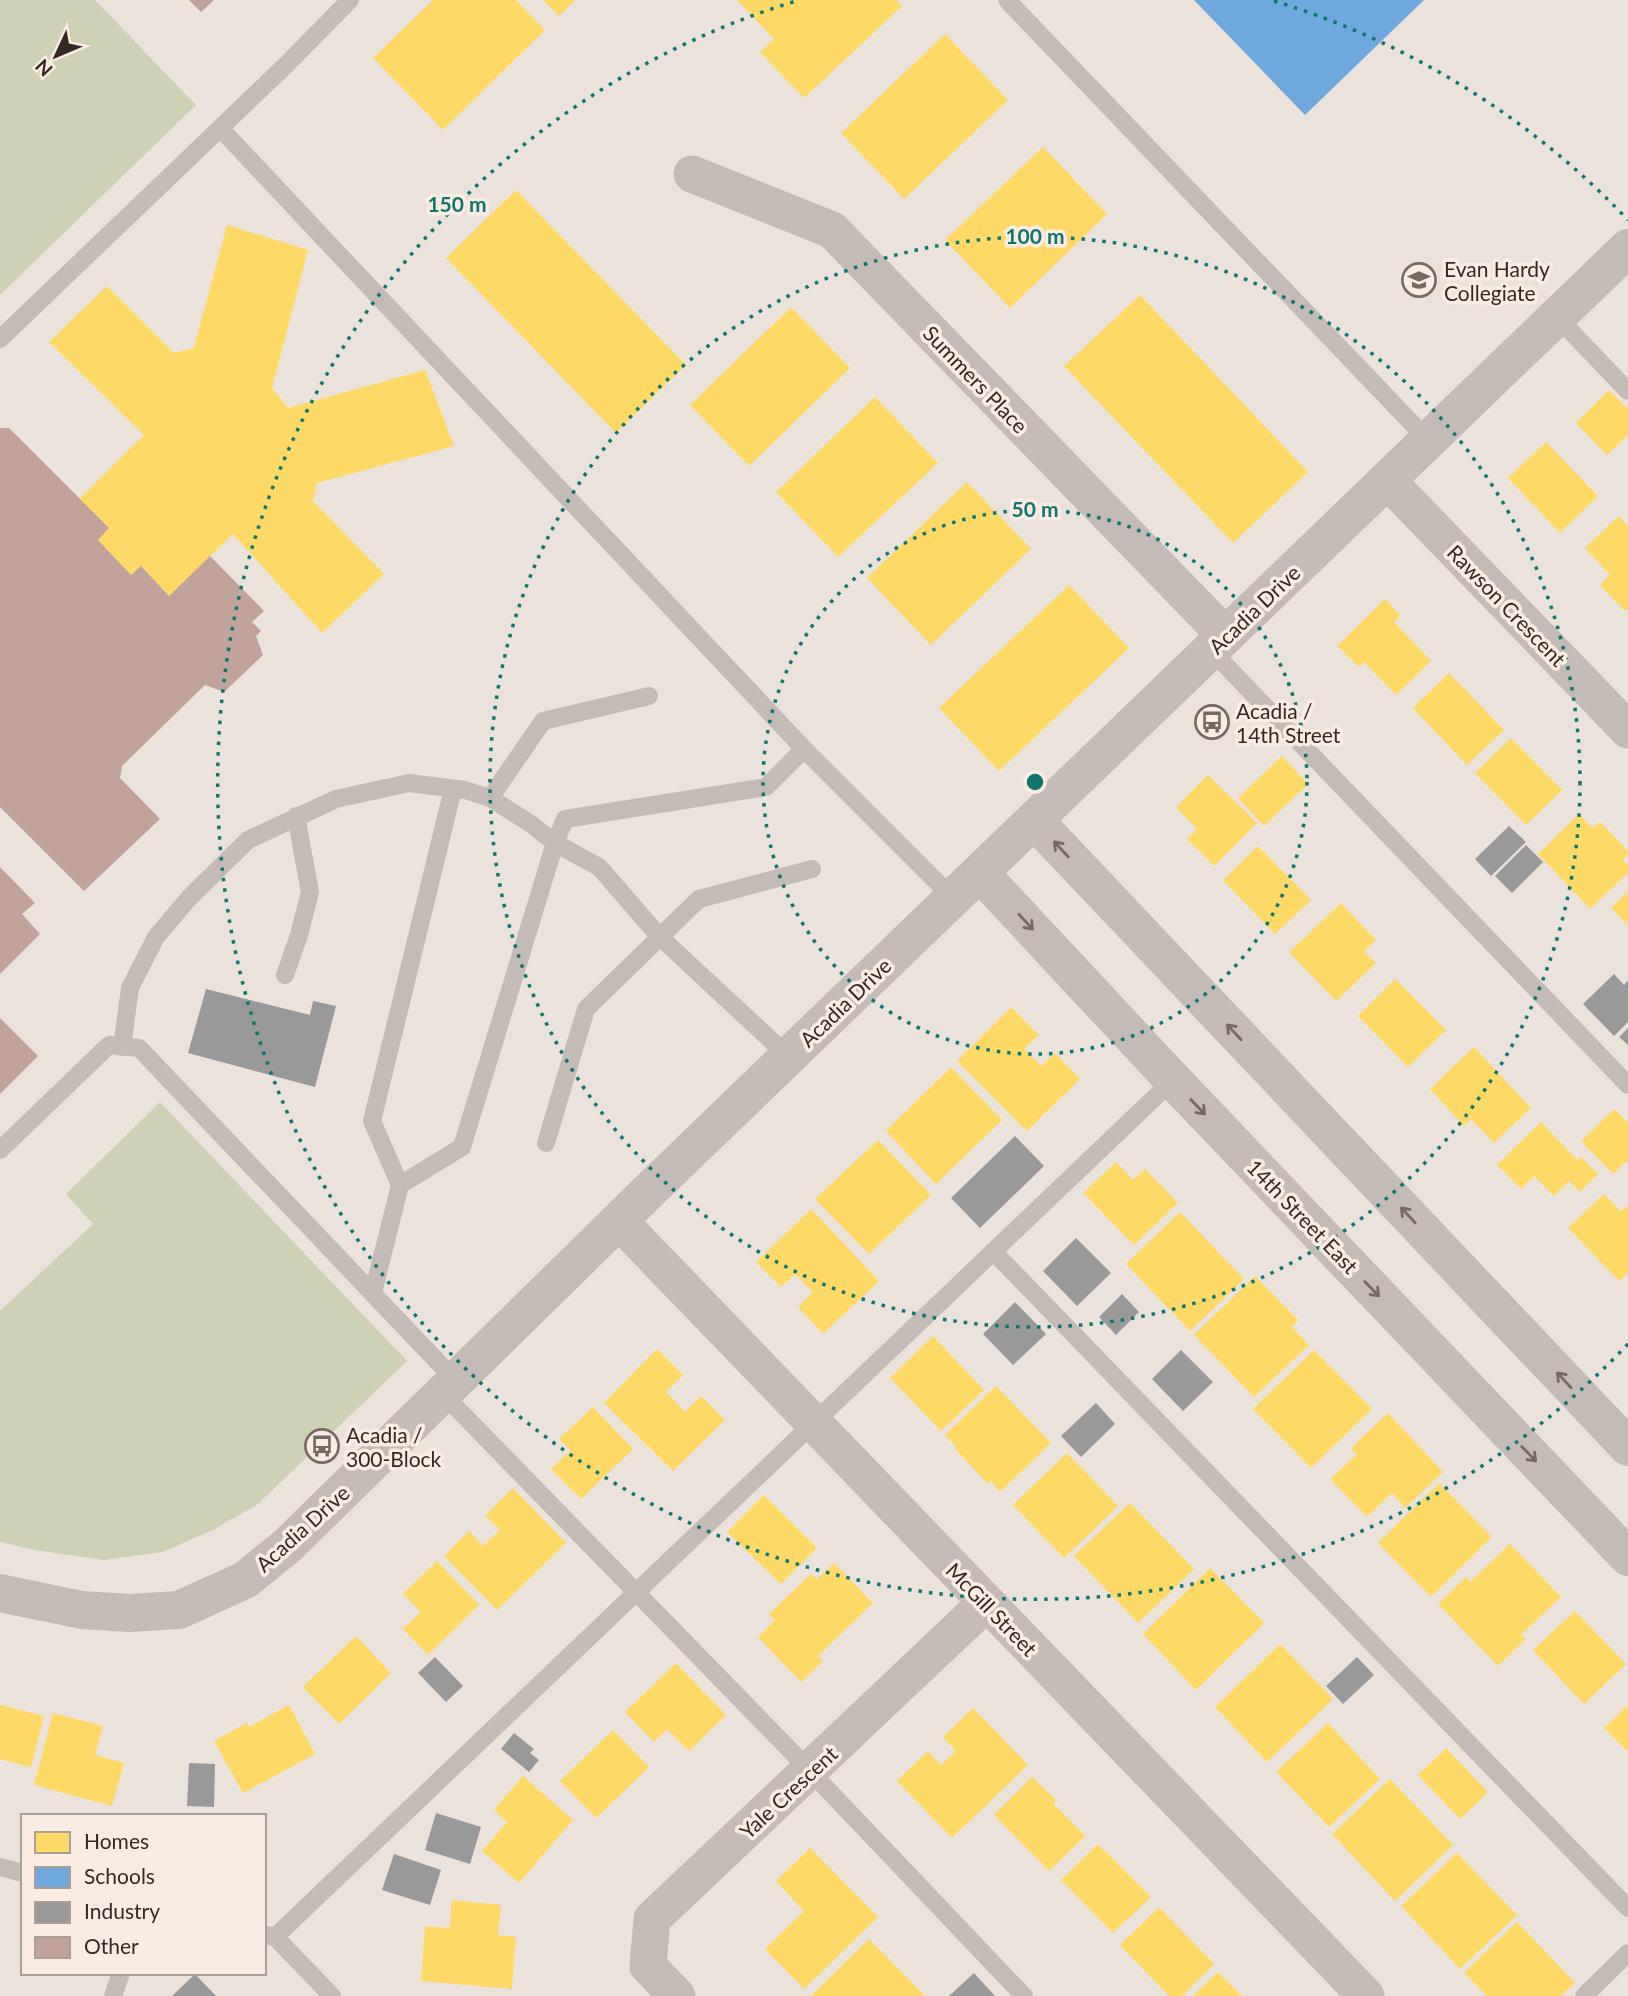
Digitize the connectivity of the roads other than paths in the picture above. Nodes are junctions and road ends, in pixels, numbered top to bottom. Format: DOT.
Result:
graph roads {
  1 [pos="350,0"];
  2 [pos="1007,0"];
  3 [pos="220,128"];
  4 [pos="692,174"];
  5 [pos="1628,248"];
  6 [pos="1557,317"];
  7 [pos="0,339"];
  8 [pos="1628,390"];
  9 [pos="1427,440"];
  10 [pos="1387,480"];
  11 [pos="1219,643"];
  12 [pos="649,696"];
  13 [pos="1628,730"];
  14 [pos="804,749"];
  15 [pos="453,789"];
  16 [pos="490,798"];
  17 [pos="296,816"];
  18 [pos="1034,820"];
  19 [pos="555,843"];
  20 [pos="812,869"];
  21 [pos="967,885"];
  22 [pos="659,936"];
  23 [pos="285,975"];
  24 [pos="122,1046"];
  25 [pos="789,1057"];
  26 [pos="1172,1080"];
  27 [pos="1628,1085"];
  28 [pos="546,1143"];
  29 [pos="0,1150"];
  30 [pos="400,1185"];
  31 [pos="619,1221"];
  32 [pos="993,1251"];
  33 [pos="373,1293"];
  34 [pos="450,1388"];
  35 [pos="816,1423"];
  36 [pos="1628,1447"];
  37 [pos="1628,1557"];
  38 [pos="0,1593"];
  39 [pos="637,1594"];
  40 [pos="986,1603"];
  41 [pos="810,1772"];
  42 [pos="0,1867"];
  43 [pos="21,1872"];
  44 [pos="1628,1908"];
  45 [pos="270,1935"];
  46 [pos="1628,1953"];
  47 [pos="120,1975"];
  48 [pos="113,1996"];
  49 [pos="332,1996"];
  50 [pos="677,1996"];
  51 [pos="1024,1996"];
  52 [pos="1366,1996"];
  53 [pos="1584,1996"];
  1 -- 3 [label="lane"];
  2 -- 9 [label="lane"];
  3 -- 7 [label="lane"];
  3 -- 14 [label="lane"];
  4 -- 11 [label="street, Summers Place"];
  5 -- 6 [label="street, Acadia Drive"];
  6 -- 8 [label="lane"];
  6 -- 9 [label="street, Acadia Drive"];
  9 -- 10 [label="street, Acadia Drive"];
  10 -- 11 [label="street, Acadia Drive"];
  10 -- 13 [label="street, Rawson Crescent"];
  11 -- 18 [label="street, Acadia Drive"];
  11 -- 27 [label="lane"];
  12 -- 16 [label="lane"];
  14 -- 19 [label="lane"];
  14 -- 21 [label="lane"];
  15 -- 16 [label="lane"];
  15 -- 17 [label="lane"];
  15 -- 30 [label="lane"];
  16 -- 19 [label="lane"];
  17 -- 23 [label="lane"];
  17 -- 24 [label="lane"];
  18 -- 21 [label="street, Acadia Drive"];
  36 -- 18 [label="street, one-way"];
  19 -- 22 [label="lane"];
  19 -- 30 [label="lane"];
  20 -- 22 [label="lane"];
  21 -- 25 [label="street, Acadia Drive"];
  21 -- 26 [label="street, 14th Street East, one-way"];
  22 -- 25 [label="lane"];
  22 -- 28 [label="lane"];
  24 -- 29 [label="lane"];
  24 -- 33 [label="lane"];
  25 -- 31 [label="street, Acadia Drive"];
  26 -- 32 [label="lane"];
  26 -- 37 [label="street, 14th Street East, one-way"];
  30 -- 33 [label="lane"];
  31 -- 34 [label="street, Acadia Drive"];
  31 -- 35 [label="street, McGill Street"];
  32 -- 35 [label="lane"];
  32 -- 44 [label="lane"];
  33 -- 34 [label="lane"];
  34 -- 38 [label="street, Acadia Drive"];
  34 -- 39 [label="lane"];
  35 -- 39 [label="lane"];
  35 -- 40 [label="street, McGill Street"];
  39 -- 41 [label="lane"];
  39 -- 45 [label="lane"];
  40 -- 41 [label="street, Yale Crescent"];
  40 -- 52 [label="street, McGill Street"];
  41 -- 50 [label="street, Yale Crescent"];
  41 -- 51 [label="lane"];
  42 -- 43 [label="lane"];
  45 -- 49 [label="lane"];
  46 -- 53 [label="lane"];
  47 -- 48 [label="lane"];
}
